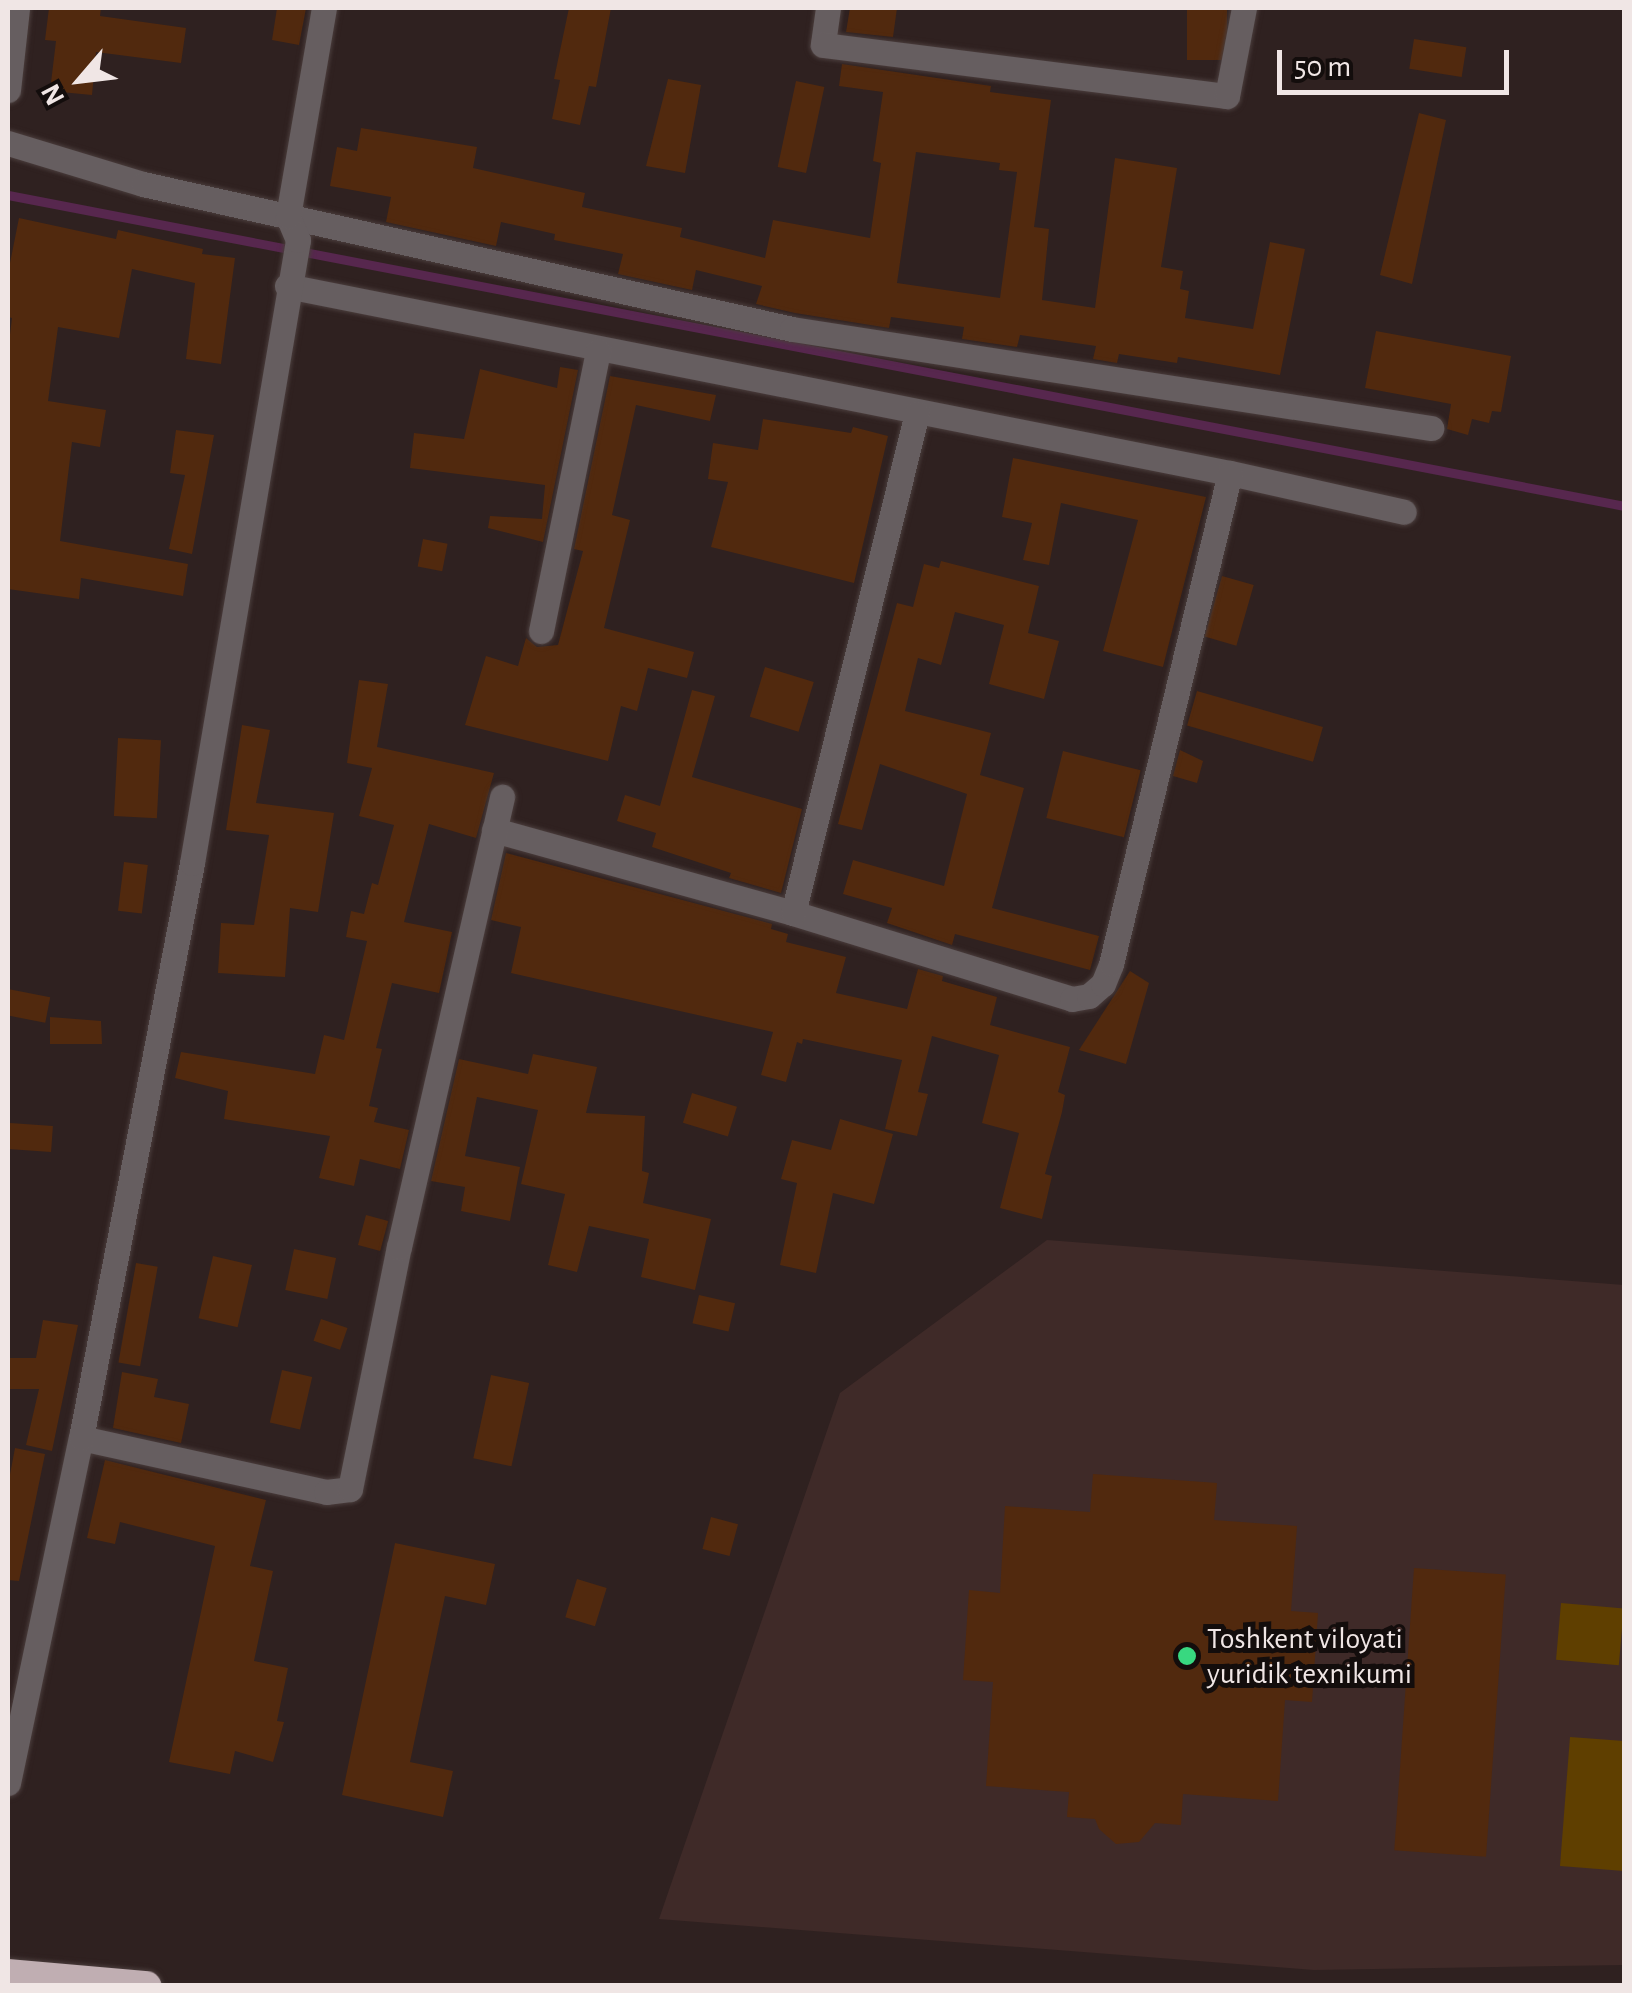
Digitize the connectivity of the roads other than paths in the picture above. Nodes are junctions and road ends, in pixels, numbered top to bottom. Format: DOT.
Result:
graph roads {
  1 [pos="17,8"];
  2 [pos="324,8"];
  3 [pos="828,8"];
  4 [pos="1244,8"];
  5 [pos="8,90"];
  6 [pos="8,143"];
  7 [pos="292,252"];
  8 [pos="598,351"];
  9 [pos="917,413"];
  10 [pos="1431,428"];
  11 [pos="1230,474"];
  12 [pos="1404,512"];
  13 [pos="541,631"];
  14 [pos="502,797"];
  15 [pos="494,830"];
  16 [pos="793,914"];
  17 [pos="80,1438"];
  18 [pos="8,1783"];
  19 [pos="8,1974"];
  20 [pos="146,1986"];
  1 -- 5 [label="street"];
  2 -- 7 [label="street"];
  3 -- 4 [label="street"];
  6 -- 7 [label="street"];
  7 -- 8 [label="street"];
  7 -- 10 [label="street"];
  7 -- 17 [label="street"];
  8 -- 9 [label="street"];
  8 -- 13 [label="street"];
  9 -- 11 [label="street"];
  9 -- 16 [label="street"];
  11 -- 12 [label="street"];
  11 -- 16 [label="street"];
  14 -- 15 [label="street"];
  15 -- 16 [label="street"];
  15 -- 17 [label="street"];
  17 -- 18 [label="street"];
  19 -- 20 [label="highway"];
}
